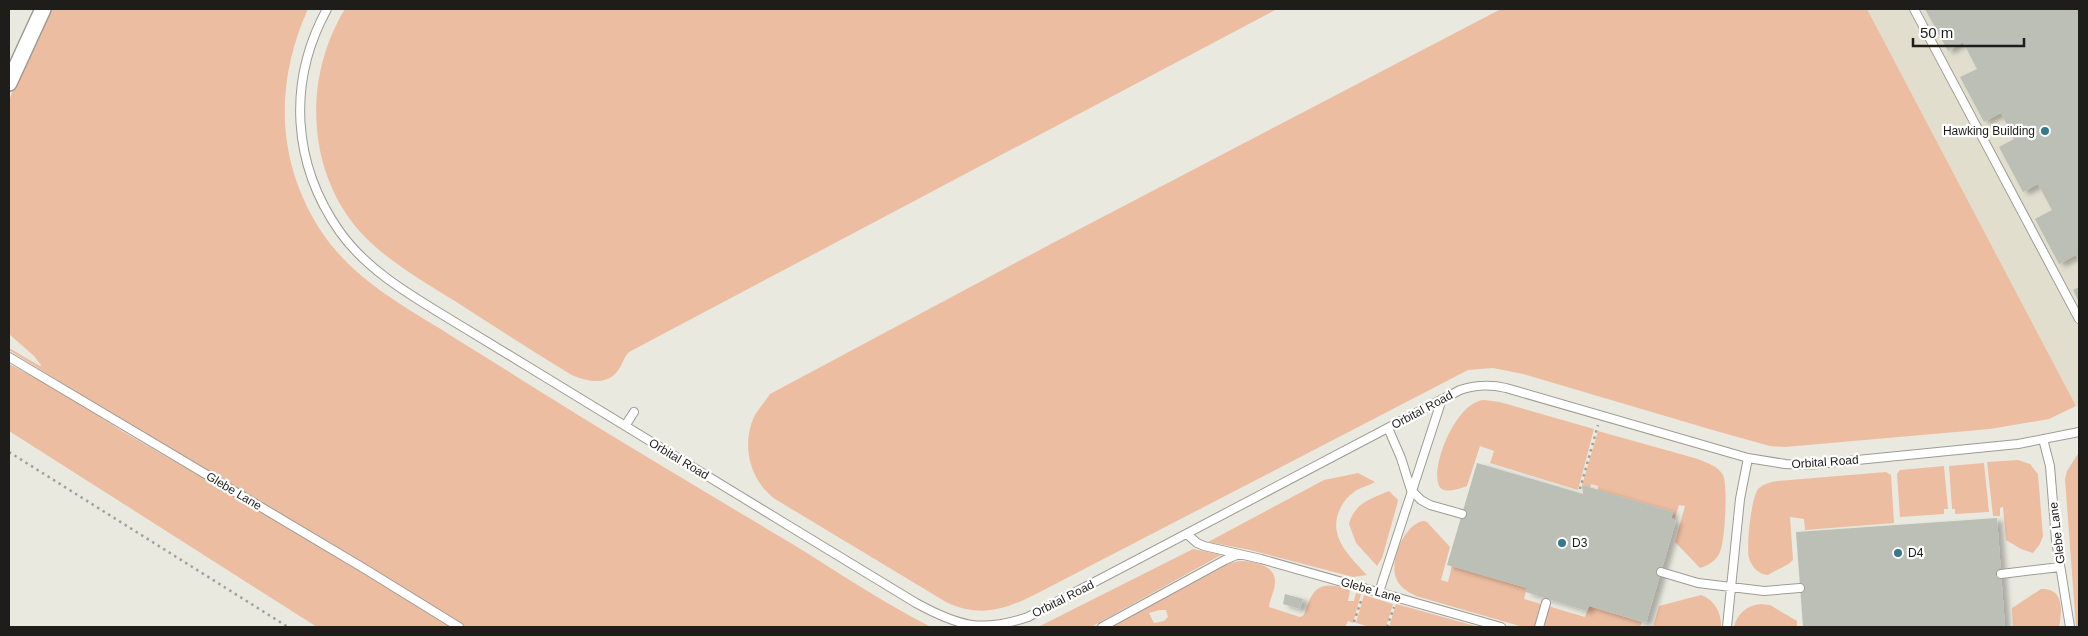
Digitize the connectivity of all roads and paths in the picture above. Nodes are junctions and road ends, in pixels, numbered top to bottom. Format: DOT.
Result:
graph roads {
  1 [pos="42,9"];
  2 [pos="327,9"];
  3 [pos="1914,9"];
  4 [pos="9,83"];
  5 [pos="2079,319"];
  6 [pos="9,357"];
  7 [pos="1442,399"];
  8 [pos="634,412"];
  9 [pos="1600,415"];
  10 [pos="625,426"];
  11 [pos="1388,428"];
  12 [pos="2079,432"];
  13 [pos="2043,439"];
  14 [pos="9,452"];
  15 [pos="1748,458"];
  16 [pos="1580,489"];
  17 [pos="1411,490"];
  18 [pos="1462,514"];
  19 [pos="1187,534"];
  20 [pos="1240,554"];
  21 [pos="2060,567"];
  22 [pos="1661,572"];
  23 [pos="2001,574"];
  24 [pos="1731,587"];
  25 [pos="1365,588"];
  26 [pos="1800,588"];
  27 [pos="1379,592"];
  28 [pos="1397,597"];
  29 [pos="1546,603"];
  30 [pos="1354,622"];
  31 [pos="288,627"];
  32 [pos="459,627"];
  33 [pos="1102,627"];
  34 [pos="1388,627"];
  35 [pos="1501,627"];
  36 [pos="1539,627"];
  37 [pos="1727,627"];
  38 [pos="2070,627"];
  1 -- 4 [label="street"];
  2 -- 10 [label="lane, Orbital Road"];
  3 -- 5 [label="lane"];
  6 -- 32 [label="lane, Glebe Lane"];
  7 -- 9 [label="lane, Orbital Road"];
  7 -- 11 [label="lane, Orbital Road"];
  7 -- 17 [label="lane"];
  8 -- 10 [label="lane"];
  9 -- 15 [label="lane, Orbital Road"];
  9 -- 16 [label="path"];
  10 -- 19 [label="lane, Orbital Road"];
  11 -- 17 [label="lane"];
  11 -- 19 [label="lane, Orbital Road"];
  12 -- 13 [label="lane, Orbital Road"];
  13 -- 15 [label="lane, Orbital Road"];
  13 -- 21 [label="lane, Glebe Lane"];
  14 -- 31 [label="path"];
  15 -- 24 [label="lane"];
  17 -- 18 [label="lane"];
  17 -- 27 [label="lane"];
  19 -- 20 [label="lane, Glebe Lane"];
  20 -- 25 [label="lane, Glebe Lane"];
  20 -- 33 [label="lane"];
  21 -- 23 [label="lane"];
  21 -- 38 [label="lane, Glebe Lane"];
  22 -- 24 [label="lane"];
  24 -- 26 [label="lane"];
  24 -- 37 [label="lane"];
  25 -- 27 [label="lane, Glebe Lane"];
  25 -- 30 [label="path"];
  27 -- 28 [label="lane, Glebe Lane"];
  28 -- 34 [label="path"];
  28 -- 35 [label="lane, Glebe Lane"];
  29 -- 36 [label="lane"];
}
